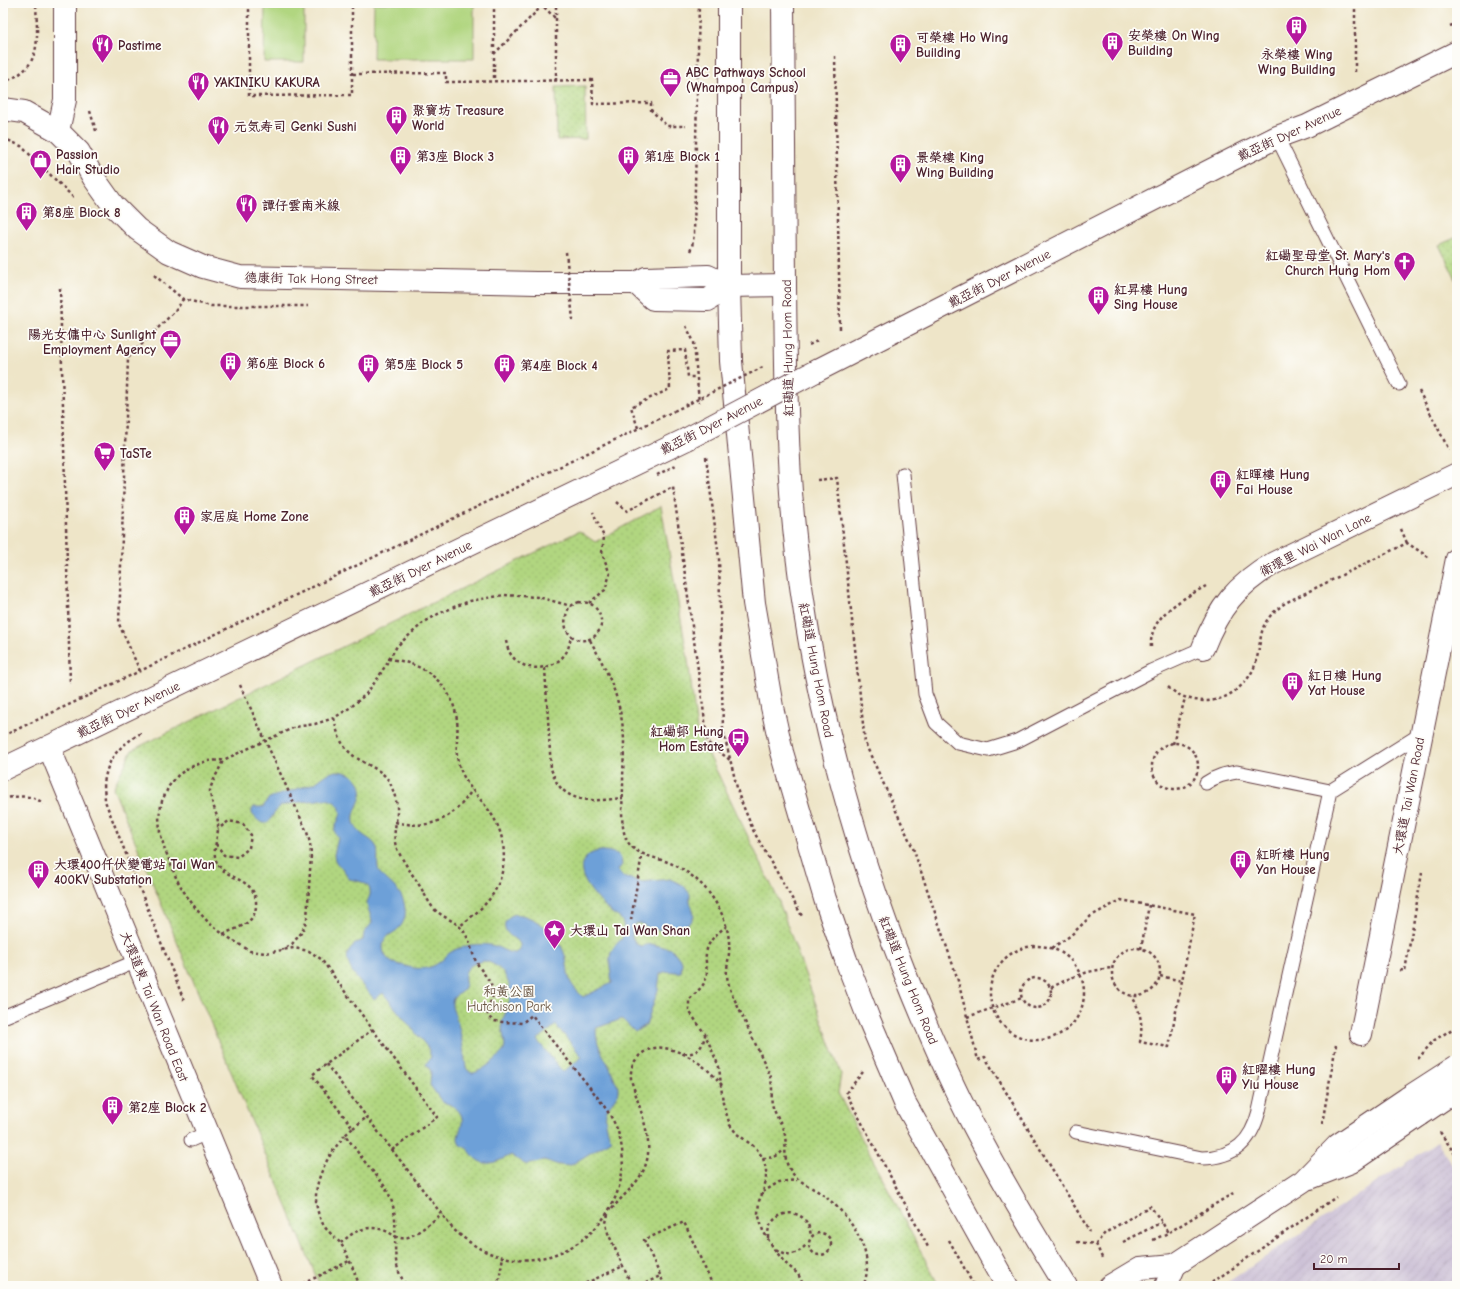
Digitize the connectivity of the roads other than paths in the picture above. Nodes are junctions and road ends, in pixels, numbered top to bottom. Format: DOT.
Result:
graph roads {
  1 [pos="65,3"];
  2 [pos="729,3"];
  3 [pos="783,3"];
  4 [pos="1457,52"];
  5 [pos="3,109"];
  6 [pos="58,131"];
  7 [pos="1277,137"];
  8 [pos="785,285"];
  9 [pos="729,286"];
  10 [pos="1399,384"];
  11 [pos="903,474"];
  12 [pos="1457,474"];
  13 [pos="1457,559"];
  14 [pos="1204,648"];
  15 [pos="1421,734"];
  16 [pos="49,747"];
  17 [pos="3,769"];
  18 [pos="1206,783"];
  19 [pos="1330,791"];
  20 [pos="137,961"];
  21 [pos="3,1017"];
  22 [pos="1366,1025"];
  23 [pos="1457,1066"];
  24 [pos="1457,1090"];
  25 [pos="1414,1106"];
  26 [pos="1076,1132"];
  27 [pos="1175,1265"];
  28 [pos="271,1286"];
  29 [pos="1007,1286"];
  30 [pos="1066,1286"];
  31 [pos="1110,1286"];
  32 [pos="1166,1286"];
  1 -- 6 [label="street"];
  2 -- 9 [label="street"];
  3 -- 8 [label="street, 紅磡道 Hung Hom Road"];
  4 -- 7 [label="street, 戴亞街 Dyer Avenue"];
  5 -- 6 [label="street, 德康街 Tak Hong Street"];
  6 -- 9 [label="street, 德康街 Tak Hong Street"];
  7 -- 10 [label="lane"];
  7 -- 16 [label="street, 戴亞街 Dyer Avenue, bridge"];
  8 -- 9 [label="street"];
  8 -- 30 [label="street, 紅磡道 Hung Hom Road"];
  9 -- 29 [label="street"];
  11 -- 14 [label="lane"];
  12 -- 14 [label="street, 衛環里 Wai Wan Lane"];
  13 -- 15 [label="street, 大環道 Tai Wan Road"];
  15 -- 19 [label="lane"];
  15 -- 22 [label="street, 大環道 Tai Wan Road"];
  16 -- 17 [label="street, 戴亞街 Dyer Avenue"];
  16 -- 20 [label="street, 大環道東 Tai Wan Road East"];
  18 -- 19 [label="lane"];
  19 -- 26 [label="lane"];
  20 -- 21 [label="lane"];
  20 -- 28 [label="street, 大環道東 Tai Wan Road East"];
  23 -- 25 [label="street, bridge"];
  24 -- 25 [label="street, bridge"];
  25 -- 27 [label="street"];
  27 -- 31 [label="street"];
  27 -- 32 [label="street"];
}
